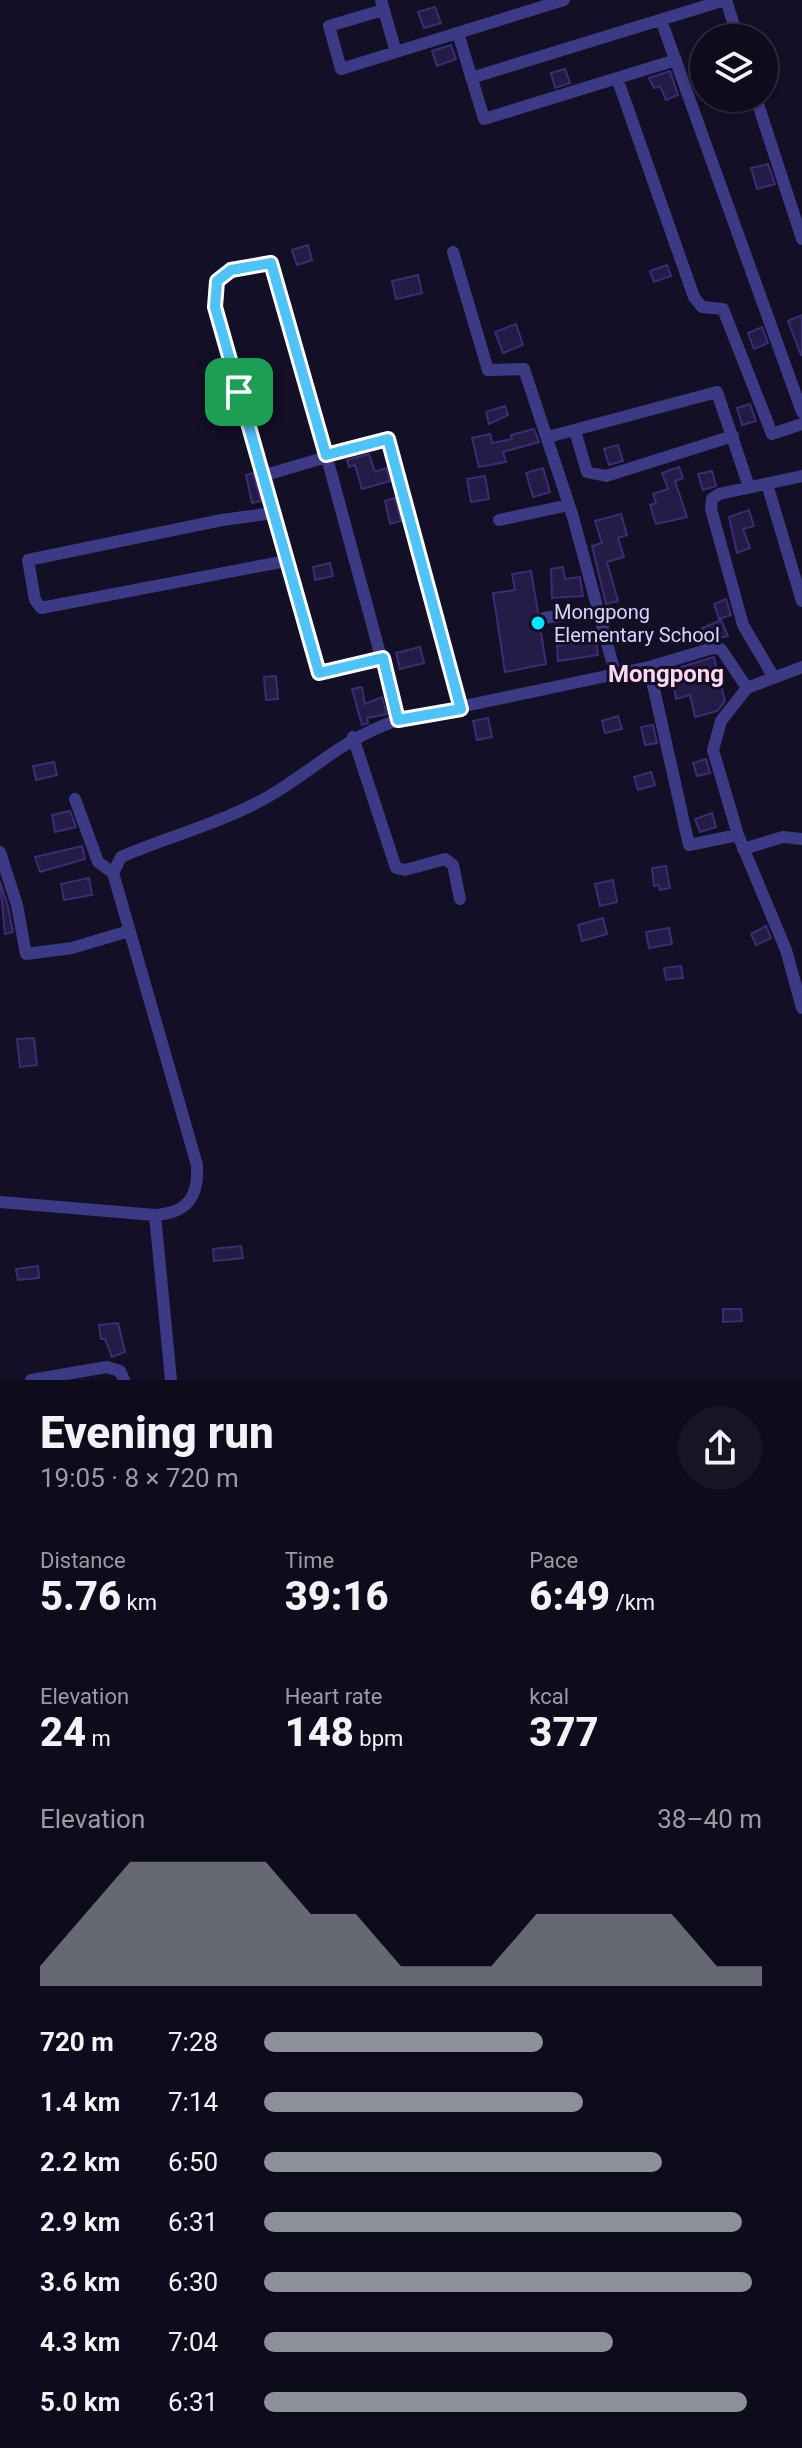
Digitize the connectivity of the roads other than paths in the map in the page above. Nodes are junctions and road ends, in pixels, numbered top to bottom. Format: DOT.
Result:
graph roads {
  1 [pos="564,0"];
  2 [pos="671,0"];
  3 [pos="726,0"];
  4 [pos="382,5"];
  5 [pos="675,15"];
  6 [pos="661,20"];
  7 [pos="734,24"];
  8 [pos="458,33"];
  9 [pos="396,52"];
  10 [pos="676,60"];
  11 [pos="471,78"];
  12 [pos="617,78"];
  13 [pos="761,112"];
  14 [pos="802,239"];
  15 [pos="453,252"];
  16 [pos="802,412"];
  17 [pos="802,424"];
  18 [pos="575,431"];
  19 [pos="733,436"];
  20 [pos="548,437"];
  21 [pos="326,455"];
  22 [pos="262,476"];
  23 [pos="802,476"];
  24 [pos="767,484"];
  25 [pos="749,487"];
  26 [pos="569,505"];
  27 [pos="273,513"];
  28 [pos="499,520"];
  29 [pos="286,561"];
  30 [pos="802,601"];
  31 [pos="597,611"];
  32 [pos="544,618"];
  33 [pos="383,658"];
  34 [pos="649,667"];
  35 [pos="802,667"];
  36 [pos="615,673"];
  37 [pos="773,676"];
  38 [pos="747,688"];
  39 [pos="461,709"];
  40 [pos="398,720"];
  41 [pos="353,737"];
  42 [pos="75,799"];
  43 [pos="738,835"];
  44 [pos="802,839"];
  45 [pos="743,849"];
  46 [pos="0,852"];
  47 [pos="113,873"];
  48 [pos="460,899"];
  49 [pos="129,931"];
  50 [pos="802,1008"];
  51 [pos="0,1202"];
  52 [pos="155,1215"];
  53 [pos="31,1380"];
  54 [pos="124,1380"];
  55 [pos="171,1380"];
  1 -- 8 [label="street"];
  2 -- 5 [label="street"];
  3 -- 5 [label="street"];
  3 -- 7 [label="street"];
  4 -- 9 [label="street"];
  4 -- 9 [label="street"];
  5 -- 6 [label="street"];
  6 -- 10 [label="street"];
  6 -- 11 [label="street"];
  8 -- 9 [label="street"];
  8 -- 11 [label="street"];
  10 -- 12 [label="street"];
  10 -- 16 [label="street"];
  11 -- 12 [label="street"];
  12 -- 17 [label="street"];
  13 -- 14 [label="street"];
  15 -- 20 [label="street"];
  18 -- 19 [label="street"];
  18 -- 19 [label="street"];
  18 -- 20 [label="street"];
  19 -- 25 [label="street"];
  20 -- 26 [label="street"];
  21 -- 22 [label="street"];
  21 -- 22 [label="street"];
  21 -- 33 [label="street"];
  21 -- 39 [label="street"];
  22 -- 27 [label="street"];
  23 -- 24 [label="street"];
  24 -- 25 [label="street"];
  24 -- 30 [label="street"];
  25 -- 37 [label="street"];
  26 -- 28 [label="street"];
  26 -- 31 [label="street"];
  27 -- 29 [label="street"];
  27 -- 29 [label="street"];
  29 -- 33 [label="street"];
  31 -- 32 [label="street"];
  31 -- 36 [label="street"];
  33 -- 40 [label="street"];
  34 -- 36 [label="street"];
  34 -- 38 [label="street"];
  34 -- 43 [label="street"];
  35 -- 37 [label="street"];
  36 -- 39 [label="street"];
  37 -- 38 [label="street"];
  38 -- 43 [label="street"];
  39 -- 40 [label="street"];
  40 -- 41 [label="street"];
  41 -- 47 [label="street"];
  41 -- 48 [label="street"];
  42 -- 47 [label="street"];
  43 -- 45 [label="street"];
  44 -- 45 [label="street"];
  45 -- 50 [label="street"];
  46 -- 49 [label="street"];
  47 -- 49 [label="street"];
  49 -- 52 [label="street"];
  51 -- 52 [label="street"];
  52 -- 55 [label="street"];
  53 -- 54 [label="street"];
}
